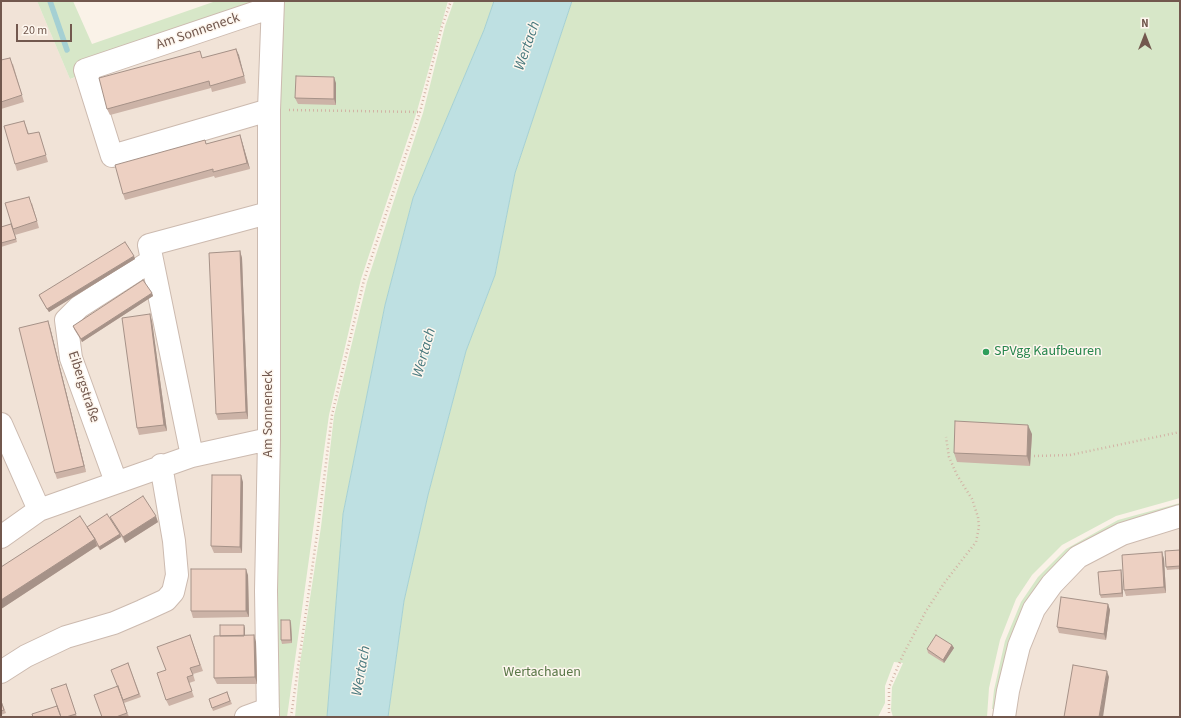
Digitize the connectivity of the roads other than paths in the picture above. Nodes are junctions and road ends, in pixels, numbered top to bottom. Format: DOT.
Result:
graph roads {
  1 [pos="273,4"];
  2 [pos="269,110"];
  3 [pos="268,213"];
  4 [pos="151,261"];
  5 [pos="1,424"];
  6 [pos="269,439"];
  7 [pos="192,456"];
  8 [pos="162,466"];
  9 [pos="116,482"];
  10 [pos="39,510"];
  11 [pos="1180,516"];
  12 [pos="1,537"];
  13 [pos="1,672"];
  14 [pos="268,713"];
  15 [pos="246,717"];
  16 [pos="1004,717"];
  1 -- 2 [label="street, Am Sonneneck"];
  1 -- 2 [label="street, Am Sonneneck"];
  2 -- 3 [label="street, Am Sonneneck"];
  3 -- 4 [label="street"];
  3 -- 6 [label="street, Am Sonneneck"];
  4 -- 7 [label="street"];
  4 -- 9 [label="street, Eibergstraße"];
  5 -- 10 [label="street"];
  6 -- 7 [label="street"];
  6 -- 14 [label="street, Am Sonneneck"];
  7 -- 8 [label="street"];
  8 -- 9 [label="street"];
  8 -- 13 [label="street"];
  9 -- 10 [label="street"];
  10 -- 12 [label="street"];
  11 -- 16 [label="street"];
  14 -- 15 [label="street"];
}
